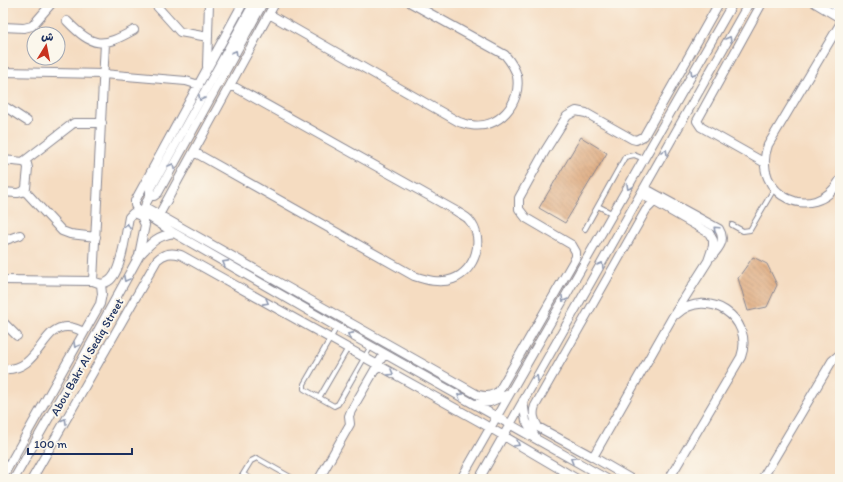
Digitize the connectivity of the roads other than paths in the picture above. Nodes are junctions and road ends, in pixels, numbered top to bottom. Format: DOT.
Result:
graph roads {
  1 [pos="52,3"];
  2 [pos="154,3"];
  3 [pos="209,3"];
  4 [pos="243,3"];
  5 [pos="254,3"];
  6 [pos="263,3"];
  7 [pos="275,3"];
  8 [pos="411,3"];
  9 [pos="719,3"];
  10 [pos="733,3"];
  11 [pos="749,3"];
  12 [pos="762,3"];
  13 [pos="815,3"];
  14 [pos="832,3"];
  15 [pos="840,9"];
  16 [pos="253,13"];
  17 [pos="269,14"];
  18 [pos="840,18"];
  19 [pos="67,21"];
  20 [pos="840,24"];
  21 [pos="3,28"];
  22 [pos="134,30"];
  23 [pos="208,37"];
  24 [pos="105,43"];
  25 [pos="207,69"];
  26 [pos="3,72"];
  27 [pos="104,74"];
  28 [pos="230,84"];
  29 [pos="198,85"];
  30 [pos="3,107"];
  31 [pos="205,108"];
  32 [pos="214,113"];
  33 [pos="27,120"];
  34 [pos="102,123"];
  35 [pos="640,139"];
  36 [pos="652,145"];
  37 [pos="194,152"];
  38 [pos="644,159"];
  39 [pos="3,160"];
  40 [pos="23,162"];
  41 [pos="765,163"];
  42 [pos="840,180"];
  43 [pos="774,189"];
  44 [pos="25,191"];
  45 [pos="643,191"];
  46 [pos="3,192"];
  47 [pos="150,196"];
  48 [pos="654,202"];
  49 [pos="598,206"];
  50 [pos="159,215"];
  51 [pos="611,217"];
  52 [pos="732,225"];
  53 [pos="622,228"];
  54 [pos="585,229"];
  55 [pos="174,233"];
  56 [pos="20,235"];
  57 [pos="96,236"];
  58 [pos="3,241"];
  59 [pos="138,256"];
  60 [pos="708,261"];
  61 [pos="243,273"];
  62 [pos="3,280"];
  63 [pos="97,283"];
  64 [pos="237,286"];
  65 [pos="672,318"];
  66 [pos="3,322"];
  67 [pos="337,327"];
  68 [pos="84,332"];
  69 [pos="17,336"];
  70 [pos="331,339"];
  71 [pos="371,346"];
  72 [pos="348,348"];
  73 [pos="384,354"];
  74 [pos="840,354"];
  75 [pos="365,358"];
  76 [pos="378,365"];
  77 [pos="3,369"];
  78 [pos="509,394"];
  79 [pos="320,398"];
  80 [pos="523,401"];
  81 [pos="475,404"];
  82 [pos="496,416"];
  83 [pos="510,424"];
  84 [pos="490,428"];
  85 [pos="503,436"];
  86 [pos="537,439"];
  87 [pos="482,441"];
  88 [pos="496,448"];
  89 [pos="593,457"];
  90 [pos="21,468"];
  91 [pos="243,474"];
  92 [pos="3,476"];
  93 [pos="33,477"];
  94 [pos="602,478"];
  95 [pos="14,479"];
  96 [pos="240,479"];
  97 [pos="251,479"];
  98 [pos="294,479"];
  99 [pos="319,479"];
  100 [pos="461,479"];
  101 [pos="478,479"];
  102 [pos="577,479"];
  103 [pos="631,479"];
  104 [pos="670,479"];
  105 [pos="762,479"];
  1 -- 21 [label="street"];
  2 -- 23 [label="street"];
  3 -- 23 [label="street"];
  4 -- 25 [label="street"];
  5 -- 16 [label="street"];
  6 -- 16 [label="street"];
  7 -- 17 [label="street"];
  8 -- 17 [label="street"];
  9 -- 35 [label="street"];
  10 -- 36 [label="street, one-way"];
  45 -- 11 [label="street, one-way"];
  12 -- 41 [label="street"];
  13 -- 18 [label="street"];
  14 -- 15 [label="street"];
  31 -- 16 [label="street, one-way"];
  16 -- 47 [label="street, one-way"];
  17 -- 28 [label="street"];
  19 -- 24 [label="street"];
  20 -- 41 [label="street"];
  22 -- 24 [label="street"];
  23 -- 25 [label="street"];
  24 -- 27 [label="street"];
  25 -- 29 [label="street"];
  26 -- 27 [label="street"];
  27 -- 29 [label="street"];
  27 -- 34 [label="street"];
  28 -- 32 [label="street"];
  28 -- 37 [label="street"];
  29 -- 55 [label="street"];
  30 -- 33 [label="street"];
  31 -- 32 [label="street"];
  47 -- 31 [label="street, one-way"];
  32 -- 37 [label="street"];
  34 -- 40 [label="street"];
  34 -- 57 [label="street"];
  35 -- 36 [label="street"];
  35 -- 50 [label="street"];
  36 -- 38 [label="street"];
  37 -- 50 [label="street"];
  38 -- 49 [label="lane"];
  38 -- 51 [label="street, one-way"];
  39 -- 40 [label="street"];
  40 -- 44 [label="street"];
  41 -- 43 [label="street"];
  42 -- 43 [label="street"];
  43 -- 52 [label="lane"];
  44 -- 46 [label="street"];
  44 -- 57 [label="street"];
  45 -- 48 [label="street"];
  45 -- 53 [label="street"];
  60 -- 45 [label="street, one-way"];
  47 -- 50 [label="street"];
  48 -- 60 [label="street"];
  48 -- 89 [label="street"];
  49 -- 51 [label="lane"];
  49 -- 54 [label="lane"];
  51 -- 53 [label="street"];
  51 -- 78 [label="street, one-way"];
  80 -- 53 [label="street, one-way"];
  55 -- 59 [label="street"];
  61 -- 55 [label="street, one-way"];
  56 -- 58 [label="street"];
  57 -- 63 [label="street"];
  63 -- 59 [label="street, one-way"];
  59 -- 90 [label="street, one-way"];
  60 -- 65 [label="street"];
  61 -- 64 [label="street"];
  61 -- 67 [label="street"];
  62 -- 63 [label="street"];
  63 -- 68 [label="street"];
  64 -- 70 [label="street, one-way"];
  93 -- 64 [label="street, Abou Bakr Al Sediq Street, one-way"];
  65 -- 89 [label="street"];
  65 -- 104 [label="street"];
  66 -- 69 [label="street"];
  67 -- 70 [label="lane"];
  71 -- 67 [label="street, one-way"];
  68 -- 77 [label="street"];
  68 -- 92 [label="street, one-way"];
  70 -- 72 [label="street"];
  70 -- 79 [label="lane"];
  71 -- 73 [label="street"];
  71 -- 75 [label="lane"];
  72 -- 75 [label="street"];
  72 -- 79 [label="lane"];
  73 -- 76 [label="street"];
  81 -- 73 [label="street, one-way"];
  74 -- 105 [label="street"];
  75 -- 76 [label="street"];
  75 -- 79 [label="lane"];
  76 -- 84 [label="street, one-way"];
  76 -- 99 [label="street"];
  78 -- 81 [label="street"];
  78 -- 82 [label="street"];
  80 -- 83 [label="street"];
  80 -- 86 [label="street"];
  81 -- 82 [label="street"];
  82 -- 83 [label="street"];
  82 -- 84 [label="street"];
  83 -- 85 [label="street"];
  83 -- 86 [label="street"];
  84 -- 85 [label="street"];
  84 -- 87 [label="street"];
  85 -- 88 [label="street"];
  85 -- 102 [label="street, one-way"];
  94 -- 86 [label="street, one-way"];
  87 -- 88 [label="street"];
  87 -- 100 [label="street"];
  88 -- 101 [label="street"];
  89 -- 103 [label="street"];
  90 -- 93 [label="street"];
  90 -- 95 [label="street"];
  91 -- 96 [label="lane"];
  91 -- 97 [label="lane"];
  91 -- 98 [label="lane"];
}
